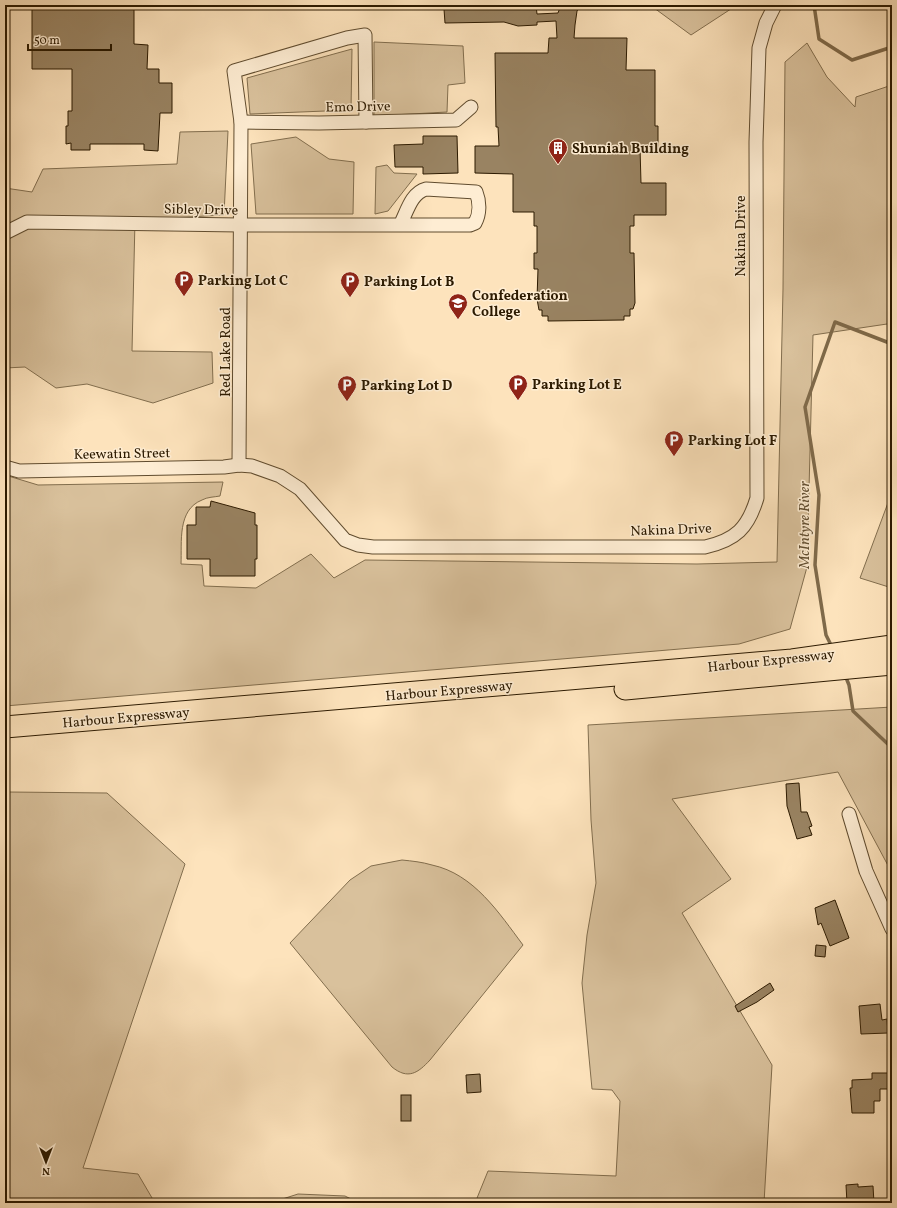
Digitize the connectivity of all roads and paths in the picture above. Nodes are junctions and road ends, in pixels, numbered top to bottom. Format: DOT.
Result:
graph roads {
  1 [pos="774,8"];
  2 [pos="471,107"];
  3 [pos="241,122"];
  4 [pos="366,122"];
  5 [pos="400,224"];
  6 [pos="240,226"];
  7 [pos="5,233"];
  8 [pos="239,465"];
  9 [pos="5,467"];
  10 [pos="880,654"];
  11 [pos="892,664"];
  12 [pos="797,667"];
  13 [pos="5,728"];
  14 [pos="5,741"];
  15 [pos="849,814"];
  16 [pos="892,929"];
  1 -- 8 [label="street, Nakina Drive"];
  2 -- 4 [label="street, Emo Drive"];
  3 -- 4 [label="street, Emo Drive"];
  3 -- 4 [label="street, Red Lake Road"];
  3 -- 6 [label="street, Red Lake Road"];
  5 -- 5 [label="street, Sibley Drive"];
  5 -- 6 [label="street, Sibley Drive"];
  6 -- 7 [label="street, Sibley Drive"];
  6 -- 8 [label="street, Red Lake Road"];
  8 -- 9 [label="street, Keewatin Street"];
  10 -- 11 [label="main road, Harbour Expressway"];
  10 -- 12 [label="main road, Harbour Expressway"];
  12 -- 13 [label="main road, Harbour Expressway"];
  12 -- 14 [label="main road, Harbour Expressway"];
  15 -- 16 [label="street"];
}
